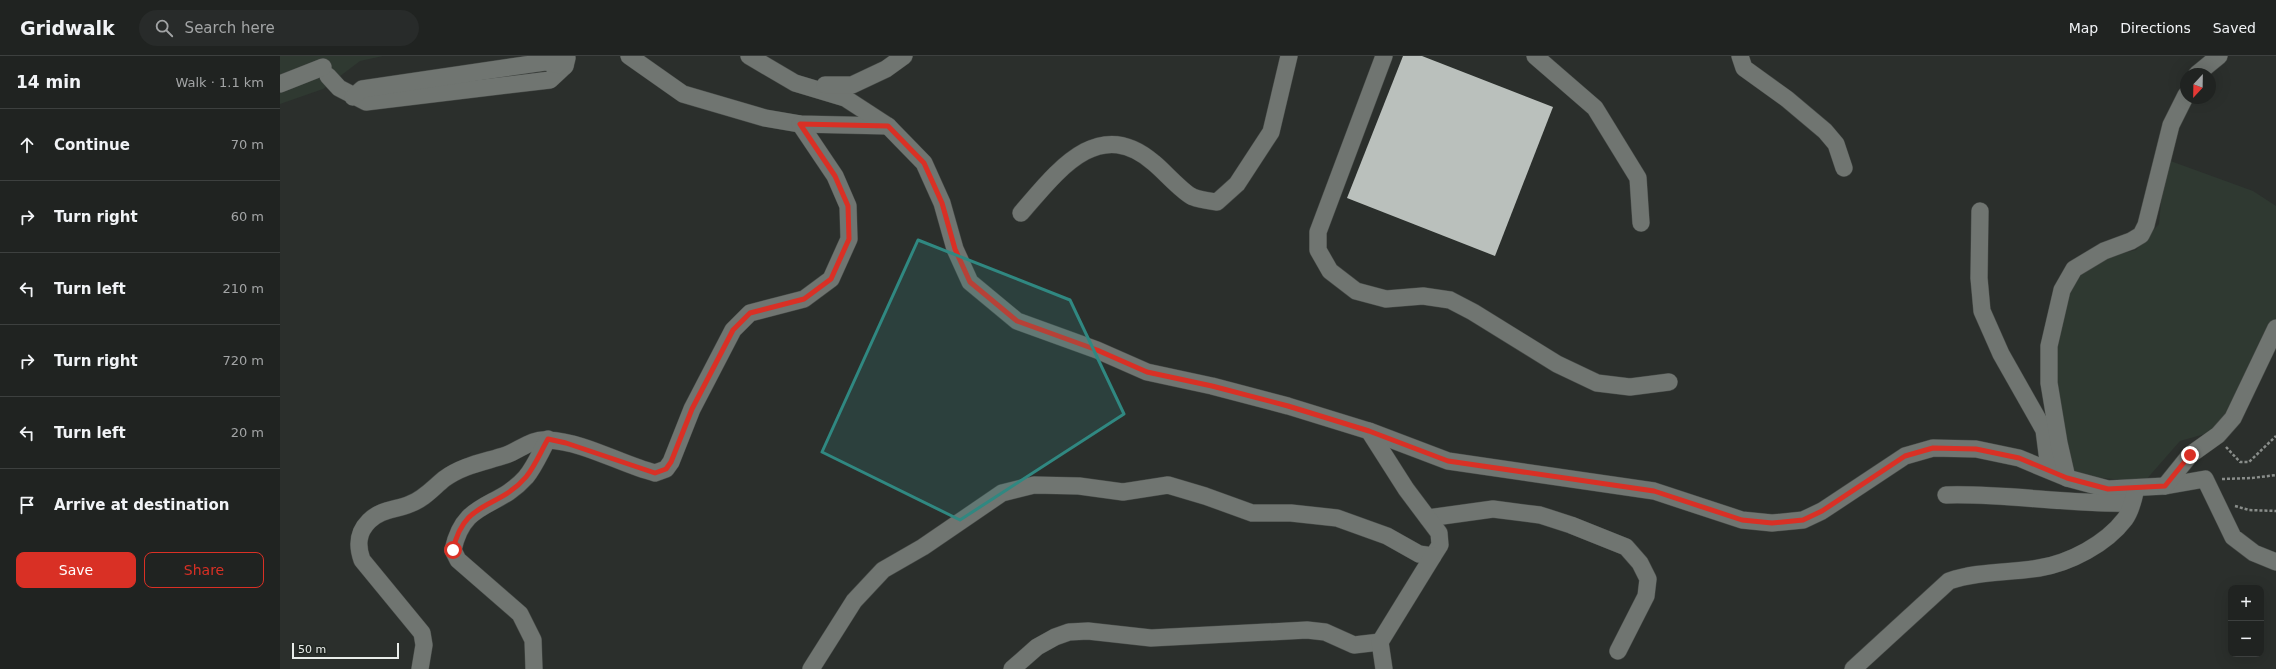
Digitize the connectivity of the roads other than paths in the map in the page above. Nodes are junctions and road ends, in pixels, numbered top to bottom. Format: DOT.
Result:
graph roads {
  1 [pos="629,56"];
  2 [pos="749,56"];
  3 [pos="904,56"];
  4 [pos="1289,56"];
  5 [pos="1384,56"];
  6 [pos="1535,56"];
  7 [pos="1740,56"];
  8 [pos="2206,56"];
  9 [pos="2220,56"];
  10 [pos="566,61"];
  11 [pos="2200,68"];
  12 [pos="2205,68"];
  13 [pos="795,83"];
  14 [pos="280,84"];
  15 [pos="2182,104"];
  16 [pos="800,124"];
  17 [pos="888,126"];
  18 [pos="1844,168"];
  19 [pos="1980,211"];
  20 [pos="1021,213"];
  21 [pos="1641,223"];
  22 [pos="2276,328"];
  23 [pos="1669,382"];
  24 [pos="1369,431"];
  25 [pos="548,439"];
  26 [pos="2049,469"];
  27 [pos="2067,478"];
  28 [pos="2165,486"];
  29 [pos="1946,495"];
  30 [pos="2134,495"];
  31 [pos="1428,518"];
  32 [pos="1433,556"];
  33 [pos="2276,562"];
  34 [pos="1380,642"];
  35 [pos="1618,651"];
  36 [pos="420,669"];
  37 [pos="534,669"];
  38 [pos="811,669"];
  39 [pos="1012,669"];
  40 [pos="1384,669"];
  41 [pos="1853,669"];
  1 -- 16 [label="street"];
  2 -- 13 [label="street"];
  3 -- 13 [label="street"];
  4 -- 20 [label="street"];
  5 -- 23 [label="street"];
  6 -- 21 [label="street"];
  7 -- 18 [label="street"];
  8 -- 11 [label="street"];
  9 -- 12 [label="street"];
  10 -- 14 [label="street"];
  13 -- 17 [label="street"];
  15 -- 27 [label="street"];
  16 -- 17 [label="street"];
  16 -- 25 [label="street"];
  17 -- 24 [label="street"];
  19 -- 26 [label="street"];
  22 -- 28 [label="street"];
  24 -- 26 [label="street"];
  24 -- 31 [label="street"];
  25 -- 36 [label="street"];
  25 -- 37 [label="street"];
  26 -- 27 [label="street"];
  27 -- 30 [label="street"];
  28 -- 30 [label="street"];
  28 -- 33 [label="street"];
  29 -- 30 [label="street"];
  30 -- 41 [label="street"];
  31 -- 32 [label="street"];
  31 -- 35 [label="street"];
  32 -- 34 [label="street"];
  32 -- 38 [label="street"];
  34 -- 39 [label="street"];
  34 -- 40 [label="street"];
}
